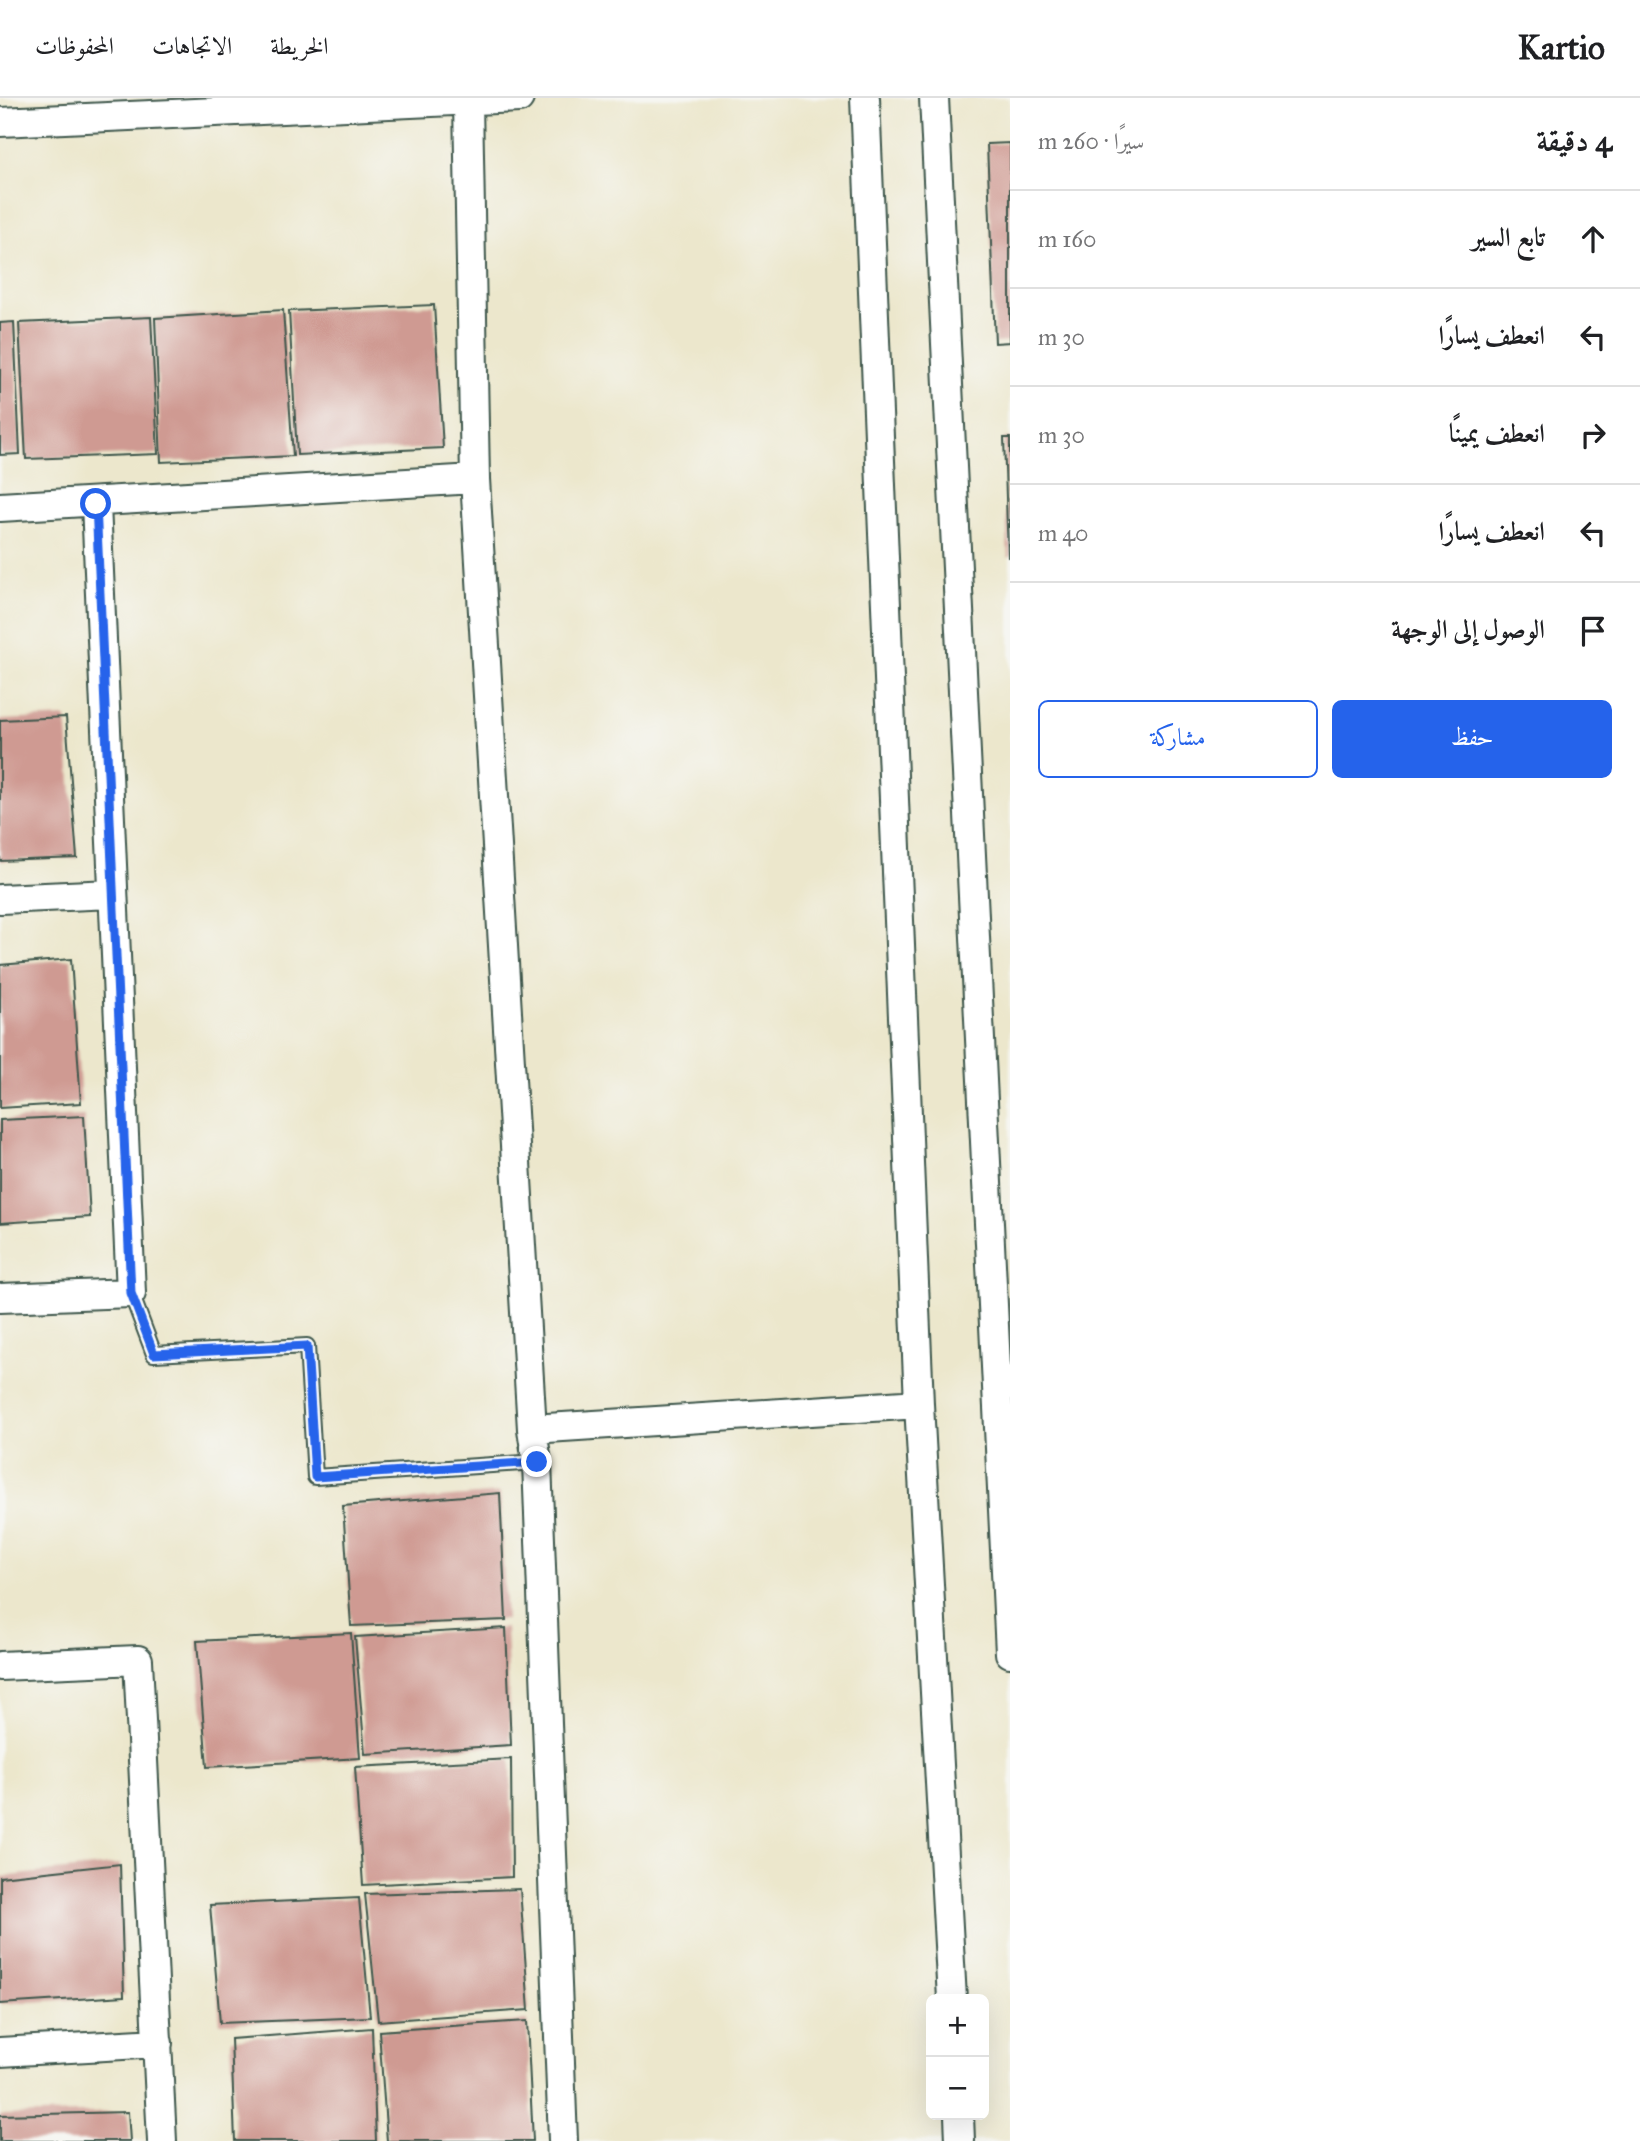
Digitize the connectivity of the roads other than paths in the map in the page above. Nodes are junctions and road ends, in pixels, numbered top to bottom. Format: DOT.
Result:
graph roads {
  1 [pos="519,98"];
  2 [pos="865,98"];
  3 [pos="934,98"];
  4 [pos="468,102"];
  5 [pos="0,122"];
  6 [pos="475,480"];
  7 [pos="96,504"];
  8 [pos="0,507"];
  9 [pos="111,894"];
  10 [pos="0,898"];
  11 [pos="131,1293"];
  12 [pos="0,1298"];
  13 [pos="919,1404"];
  14 [pos="532,1429"];
  15 [pos="537,1462"];
  16 [pos="1010,1654"];
  17 [pos="0,1666"];
  18 [pos="952,1994"];
  19 [pos="158,2043"];
  20 [pos="0,2052"];
  21 [pos="959,2120"];
  22 [pos="162,2141"];
  23 [pos="563,2141"];
  24 [pos="960,2141"];
  1 -- 4 [label="street"];
  2 -- 13 [label="street"];
  3 -- 16 [label="street"];
  4 -- 5 [label="street"];
  4 -- 6 [label="street"];
  6 -- 7 [label="street"];
  6 -- 14 [label="street"];
  7 -- 8 [label="street"];
  7 -- 9 [label="street"];
  9 -- 10 [label="street"];
  9 -- 11 [label="street"];
  11 -- 12 [label="street"];
  11 -- 15 [label="lane"];
  13 -- 14 [label="street"];
  13 -- 18 [label="street"];
  14 -- 15 [label="street"];
  15 -- 23 [label="street"];
  17 -- 19 [label="street"];
  19 -- 20 [label="street"];
  19 -- 22 [label="street"];
  21 -- 24 [label="street"];
}
